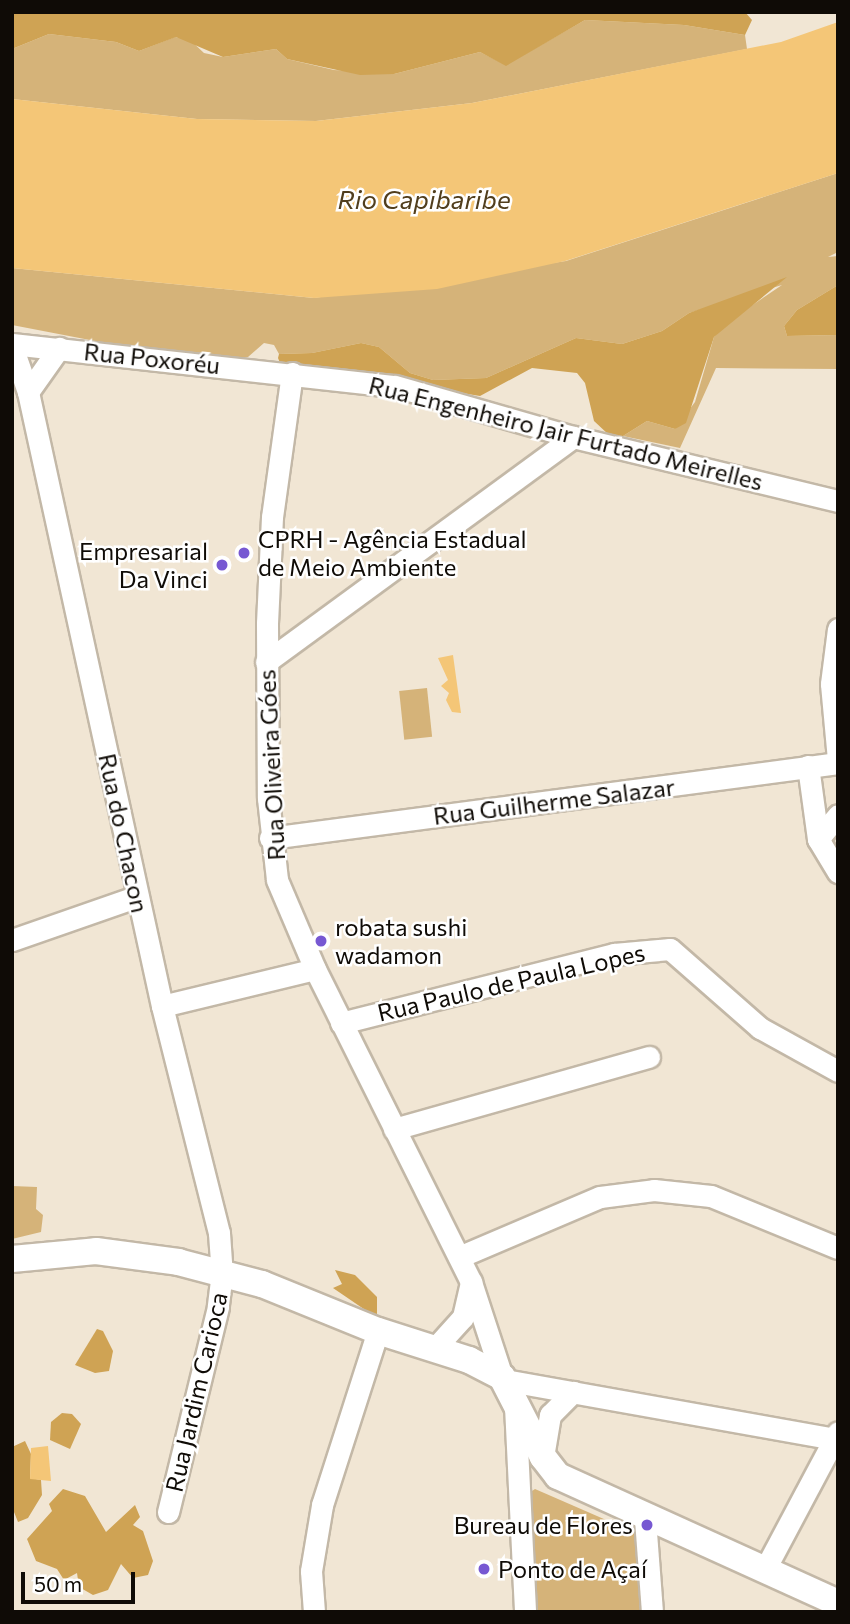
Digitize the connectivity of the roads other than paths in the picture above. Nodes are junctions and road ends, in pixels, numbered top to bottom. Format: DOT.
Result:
graph roads {
  1 [pos="12,345"];
  2 [pos="59,348"];
  3 [pos="292,373"];
  4 [pos="28,392"];
  5 [pos="573,437"];
  6 [pos="838,501"];
  7 [pos="838,629"];
  8 [pos="266,662"];
  9 [pos="838,761"];
  10 [pos="808,766"];
  11 [pos="838,815"];
  12 [pos="270,838"];
  13 [pos="818,839"];
  14 [pos="838,872"];
  15 [pos="138,896"];
  16 [pos="12,940"];
  17 [pos="315,969"];
  18 [pos="162,1006"];
  19 [pos="341,1023"];
  20 [pos="649,1058"];
  21 [pos="838,1071"];
  22 [pos="394,1129"];
  23 [pos="838,1248"];
  24 [pos="17,1257"];
  25 [pos="459,1257"];
  26 [pos="222,1272"];
  27 [pos="471,1282"];
  28 [pos="378,1331"];
  29 [pos="435,1348"];
  30 [pos="507,1386"];
  31 [pos="573,1392"];
  32 [pos="834,1435"];
  33 [pos="543,1457"];
  34 [pos="168,1512"];
  35 [pos="645,1518"];
  36 [pos="764,1571"];
  37 [pos="838,1604"];
  38 [pos="314,1612"];
  39 [pos="525,1612"];
  40 [pos="652,1612"];
  1 -- 2 [label="street, Rua Poxoréu"];
  1 -- 4 [label="street, Rua do Chacon"];
  2 -- 3 [label="street, Rua Poxoréu"];
  2 -- 4 [label="street"];
  3 -- 5 [label="street, Rua Engenheiro Jair Furtado Meirelles"];
  3 -- 8 [label="street, Rua Oliveira Góes"];
  4 -- 15 [label="street, Rua do Chacon"];
  5 -- 6 [label="street, Rua Engenheiro Jair Furtado Meirelles"];
  5 -- 8 [label="street"];
  7 -- 9 [label="street"];
  8 -- 12 [label="street, Rua Oliveira Góes"];
  9 -- 10 [label="street, Rua Guilherme Salazar"];
  10 -- 12 [label="street, Rua Guilherme Salazar"];
  10 -- 13 [label="street"];
  11 -- 13 [label="street"];
  12 -- 17 [label="street, Rua Oliveira Góes"];
  13 -- 14 [label="street"];
  15 -- 16 [label="street"];
  15 -- 18 [label="street, Rua do Chacon"];
  17 -- 18 [label="street"];
  17 -- 19 [label="street, Rua Oliveira Góes"];
  18 -- 26 [label="street, Rua do Chacon"];
  19 -- 21 [label="street, Rua Paulo de Paula Lopes"];
  19 -- 22 [label="street, Rua Oliveira Góes"];
  20 -- 22 [label="street"];
  22 -- 25 [label="street, Rua Oliveira Góes"];
  23 -- 25 [label="street"];
  24 -- 26 [label="main road"];
  25 -- 27 [label="street, Rua Oliveira Góes"];
  26 -- 28 [label="main road"];
  26 -- 34 [label="street, Rua Jardim Carioca"];
  27 -- 29 [label="street"];
  27 -- 30 [label="street, Rua Oliveira Góes"];
  28 -- 29 [label="main road"];
  28 -- 38 [label="street"];
  29 -- 30 [label="main road"];
  30 -- 31 [label="street"];
  30 -- 33 [label="main road"];
  30 -- 39 [label="street, Rua Oliveira Góes"];
  31 -- 32 [label="street"];
  31 -- 33 [label="street"];
  32 -- 36 [label="street"];
  33 -- 35 [label="main road"];
  35 -- 36 [label="main road"];
  35 -- 40 [label="street"];
  36 -- 37 [label="main road"];
}
